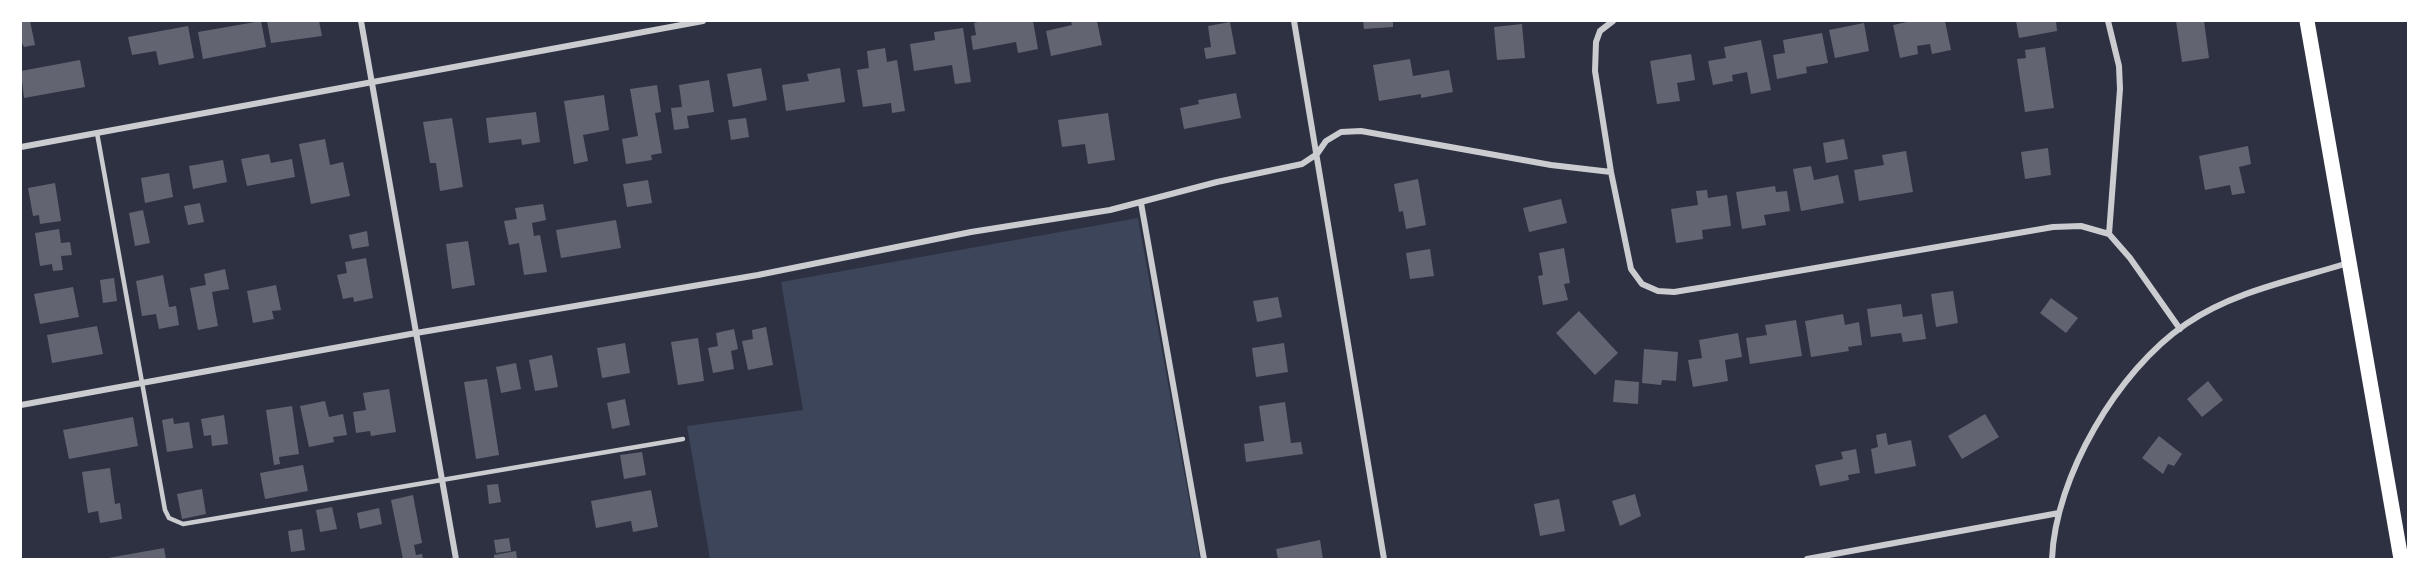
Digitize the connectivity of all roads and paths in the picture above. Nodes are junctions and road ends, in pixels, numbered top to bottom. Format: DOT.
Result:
graph roads {
  1 [pos="361,21"];
  2 [pos="703,21"];
  3 [pos="1294,21"];
  4 [pos="1613,21"];
  5 [pos="2108,21"];
  6 [pos="2307,21"];
  7 [pos="372,82"];
  8 [pos="97,134"];
  9 [pos="21,147"];
  10 [pos="1317,154"];
  11 [pos="1611,172"];
  12 [pos="1141,203"];
  13 [pos="2109,234"];
  14 [pos="2349,263"];
  15 [pos="2180,329"];
  16 [pos="416,333"];
  17 [pos="141,384"];
  18 [pos="21,405"];
  19 [pos="683,439"];
  20 [pos="441,479"];
  21 [pos="2059,513"];
  22 [pos="456,559"];
  23 [pos="1204,559"];
  24 [pos="1384,559"];
  25 [pos="1808,559"];
  26 [pos="2052,559"];
  27 [pos="2401,559"];
  1 -- 7 [label="street"];
  2 -- 7 [label="street"];
  3 -- 10 [label="street"];
  4 -- 11 [label="street"];
  5 -- 13 [label="street"];
  6 -- 14 [label="main road"];
  7 -- 8 [label="street"];
  7 -- 16 [label="street"];
  8 -- 9 [label="street"];
  8 -- 17 [label="lane"];
  10 -- 11 [label="street"];
  10 -- 12 [label="street"];
  10 -- 24 [label="street"];
  11 -- 13 [label="street"];
  12 -- 16 [label="street"];
  12 -- 23 [label="street"];
  13 -- 15 [label="street"];
  14 -- 15 [label="street"];
  14 -- 27 [label="main road"];
  15 -- 21 [label="street"];
  16 -- 17 [label="street"];
  16 -- 20 [label="street"];
  17 -- 18 [label="street"];
  17 -- 20 [label="lane"];
  19 -- 20 [label="lane"];
  20 -- 22 [label="street"];
  21 -- 25 [label="street"];
  21 -- 26 [label="street"];
}
